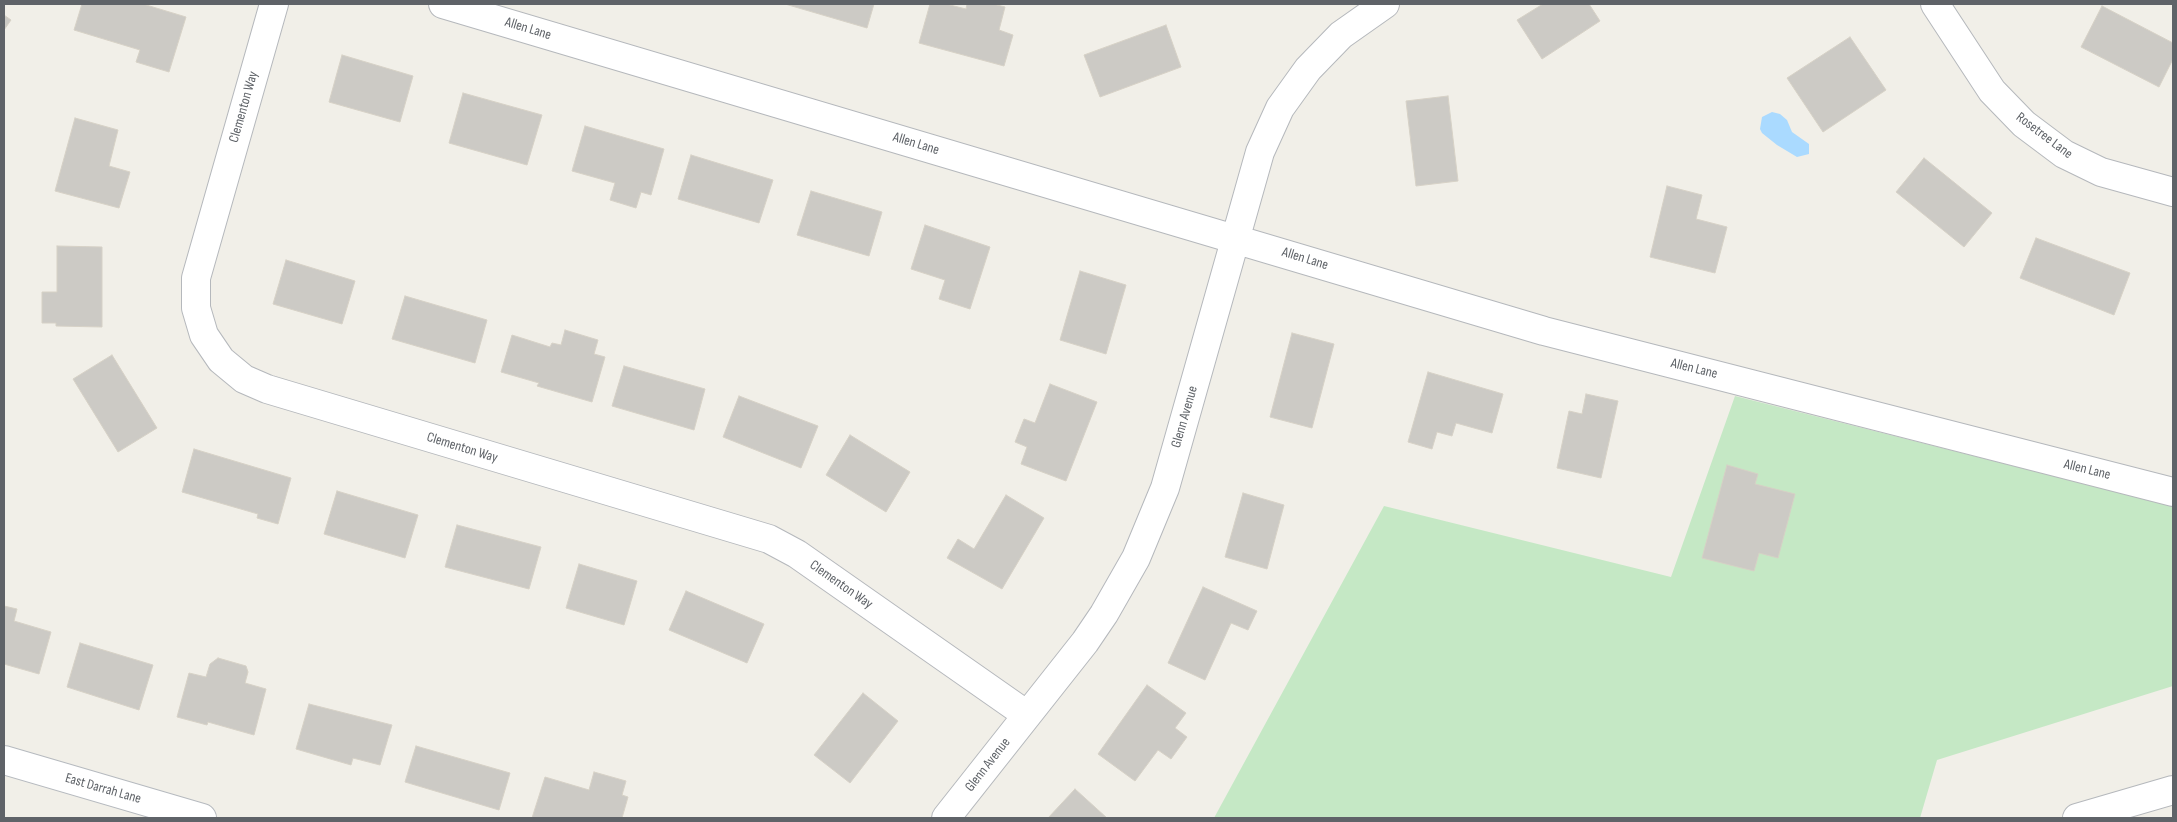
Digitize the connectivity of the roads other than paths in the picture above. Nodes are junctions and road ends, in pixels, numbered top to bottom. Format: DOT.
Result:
graph roads {
  1 [pos="274,4"];
  2 [pos="442,4"];
  3 [pos="1385,4"];
  4 [pos="1934,4"];
  5 [pos="2173,192"];
  6 [pos="1236,239"];
  7 [pos="2173,492"];
  8 [pos="1027,715"];
  9 [pos="4,760"];
  10 [pos="2173,790"];
  11 [pos="202,818"];
  12 [pos="946,818"];
  13 [pos="2077,818"];
  1 -- 8 [label="street, Clementon Way"];
  2 -- 6 [label="street, Allen Lane"];
  3 -- 6 [label="street, Glenn Avenue"];
  4 -- 5 [label="street, Rosetree Lane"];
  6 -- 7 [label="street, Allen Lane"];
  6 -- 8 [label="street, Glenn Avenue"];
  8 -- 12 [label="street, Glenn Avenue"];
  9 -- 11 [label="street, East Darrah Lane"];
  10 -- 13 [label="street"];
}
